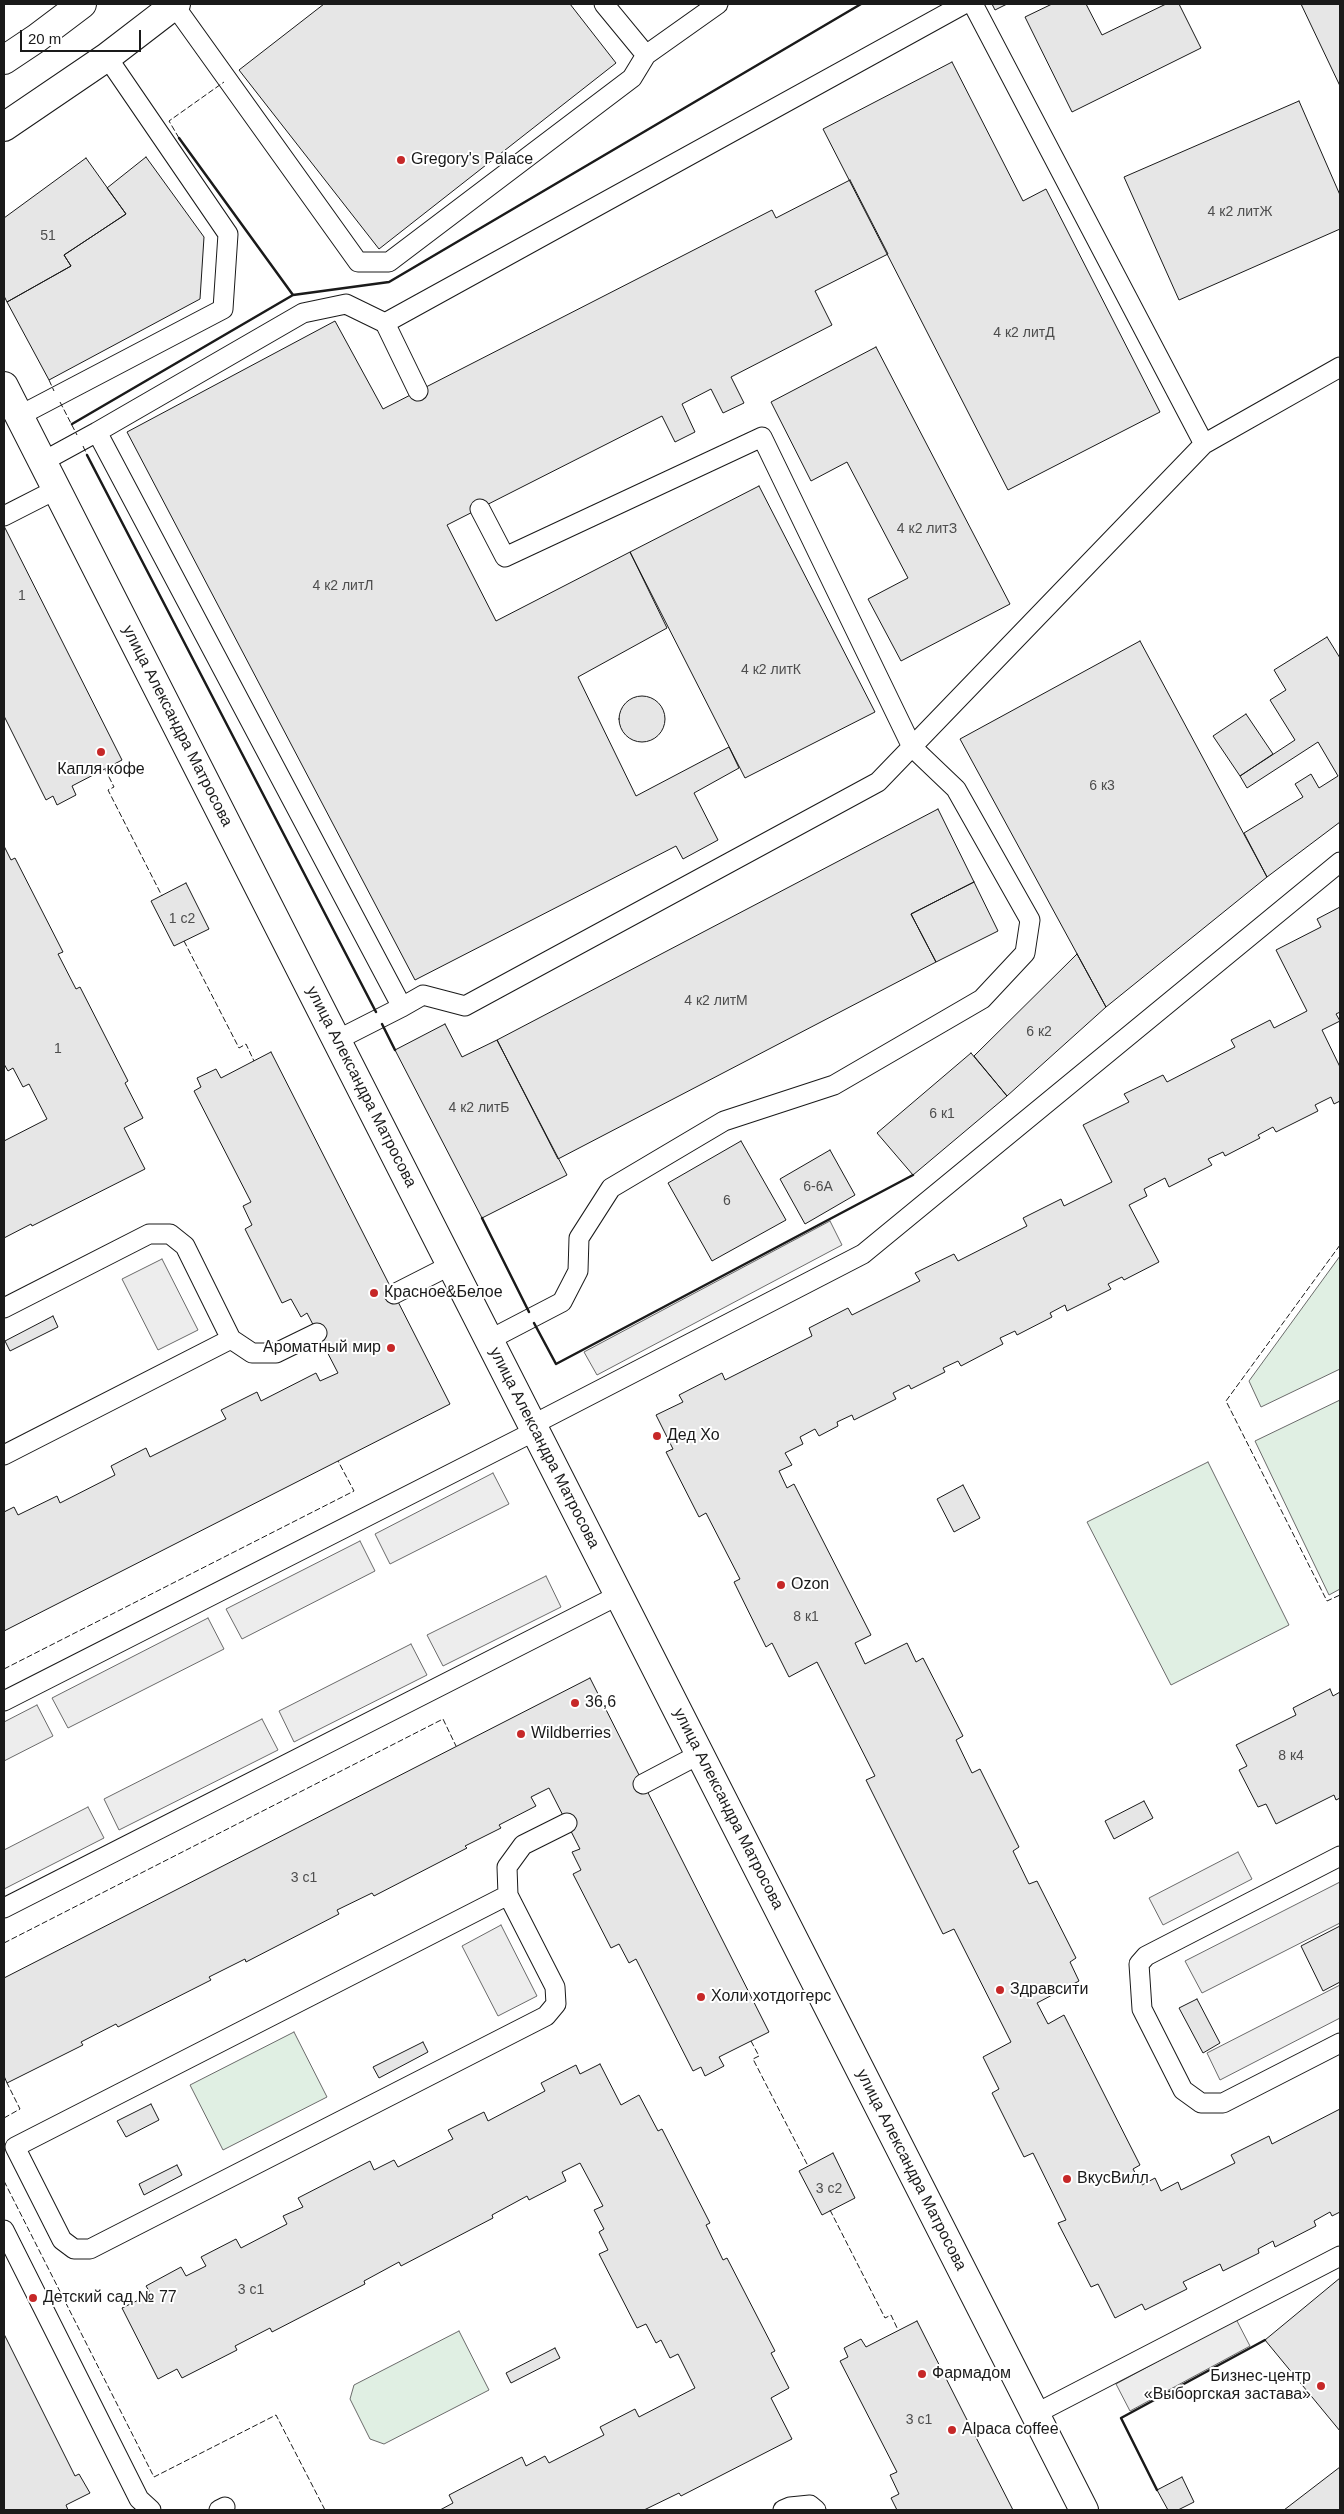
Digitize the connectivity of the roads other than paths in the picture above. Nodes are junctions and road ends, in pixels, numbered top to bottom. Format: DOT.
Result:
graph roads {
  1 [pos="82,4"];
  2 [pos="175,4"];
  3 [pos="604,4"];
  4 [pos="718,4"];
  5 [pos="964,4"];
  6 [pos="973,4"];
  7 [pos="646,56"];
  8 [pos="106,57"];
  9 [pos="4,60"];
  10 [pos="4,127"];
  11 [pos="385,323"];
  12 [pos="1340,367"];
  13 [pos="4,386"];
  14 [pos="418,391"];
  15 [pos="19,416"];
  16 [pos="97,432"];
  17 [pos="1204,444"];
  18 [pos="42,462"];
  19 [pos="56,489"];
  20 [pos="480,509"];
  21 [pos="4,516"];
  22 [pos="912,747"];
  23 [pos="1340,862"];
  24 [pos="402,1007"];
  25 [pos="337,1040"];
  26 [pos="450,1264"];
  27 [pos="394,1294"];
  28 [pos="4,1308"];
  29 [pos="317,1333"];
  30 [pos="231,1339"];
  31 [pos="489,1340"];
  32 [pos="534,1428"];
  33 [pos="4,1455"];
  34 [pos="619,1595"];
  35 [pos="4,1701"];
  36 [pos="700,1754"];
  37 [pos="643,1784"];
  38 [pos="567,1822"];
  39 [pos="1340,1856"];
  40 [pos="508,1895"];
  41 [pos="4,1908"];
  42 [pos="1340,2043"];
  43 [pos="9,2141"];
  44 [pos="4,2230"];
  45 [pos="1340,2256"];
  46 [pos="1035,2414"];
  47 [pos="151,2510"];
  48 [pos="783,2510"];
  49 [pos="816,2510"];
  50 [pos="1084,2510"];
  1 -- 9 [label="street"];
  2 -- 7 [label="lane"];
  2 -- 8 [label="street"];
  3 -- 7 [label="lane"];
  4 -- 7 [label="lane"];
  5 -- 11 [label="lane"];
  6 -- 17 [label="lane"];
  8 -- 10 [label="street"];
  8 -- 15 [label="lane"];
  11 -- 14 [label="lane"];
  11 -- 16 [label="lane"];
  12 -- 17 [label="lane"];
  13 -- 15 [label="street, улица Александра Матросова"];
  15 -- 18 [label="street, улица Александра Матросова"];
  16 -- 18 [label="lane"];
  16 -- 24 [label="lane"];
  17 -- 22 [label="lane"];
  18 -- 19 [label="street, улица Александра Матросова"];
  19 -- 21 [label="lane"];
  19 -- 25 [label="street, улица Александра Матросова"];
  20 -- 22 [label="lane"];
  22 -- 24 [label="lane"];
  22 -- 31 [label="lane"];
  23 -- 32 [label="lane"];
  24 -- 25 [label="lane"];
  25 -- 26 [label="street, улица Александра Матросова"];
  26 -- 27 [label="lane"];
  26 -- 31 [label="street, улица Александра Матросова"];
  28 -- 30 [label="lane"];
  29 -- 30 [label="lane"];
  30 -- 33 [label="lane"];
  31 -- 32 [label="street, улица Александра Матросова"];
  32 -- 34 [label="street, улица Александра Матросова"];
  32 -- 35 [label="lane"];
  34 -- 36 [label="street, улица Александра Матросова"];
  34 -- 41 [label="lane"];
  36 -- 37 [label="lane"];
  36 -- 46 [label="street, улица Александра Матросова"];
  38 -- 40 [label="lane"];
  39 -- 42 [label="lane"];
  40 -- 43 [label="lane"];
  40 -- 43 [label="lane"];
  44 -- 47 [label="lane"];
  45 -- 46 [label="lane"];
  46 -- 50 [label="street, улица Александра Матросова"];
  48 -- 49 [label="lane"];
}
